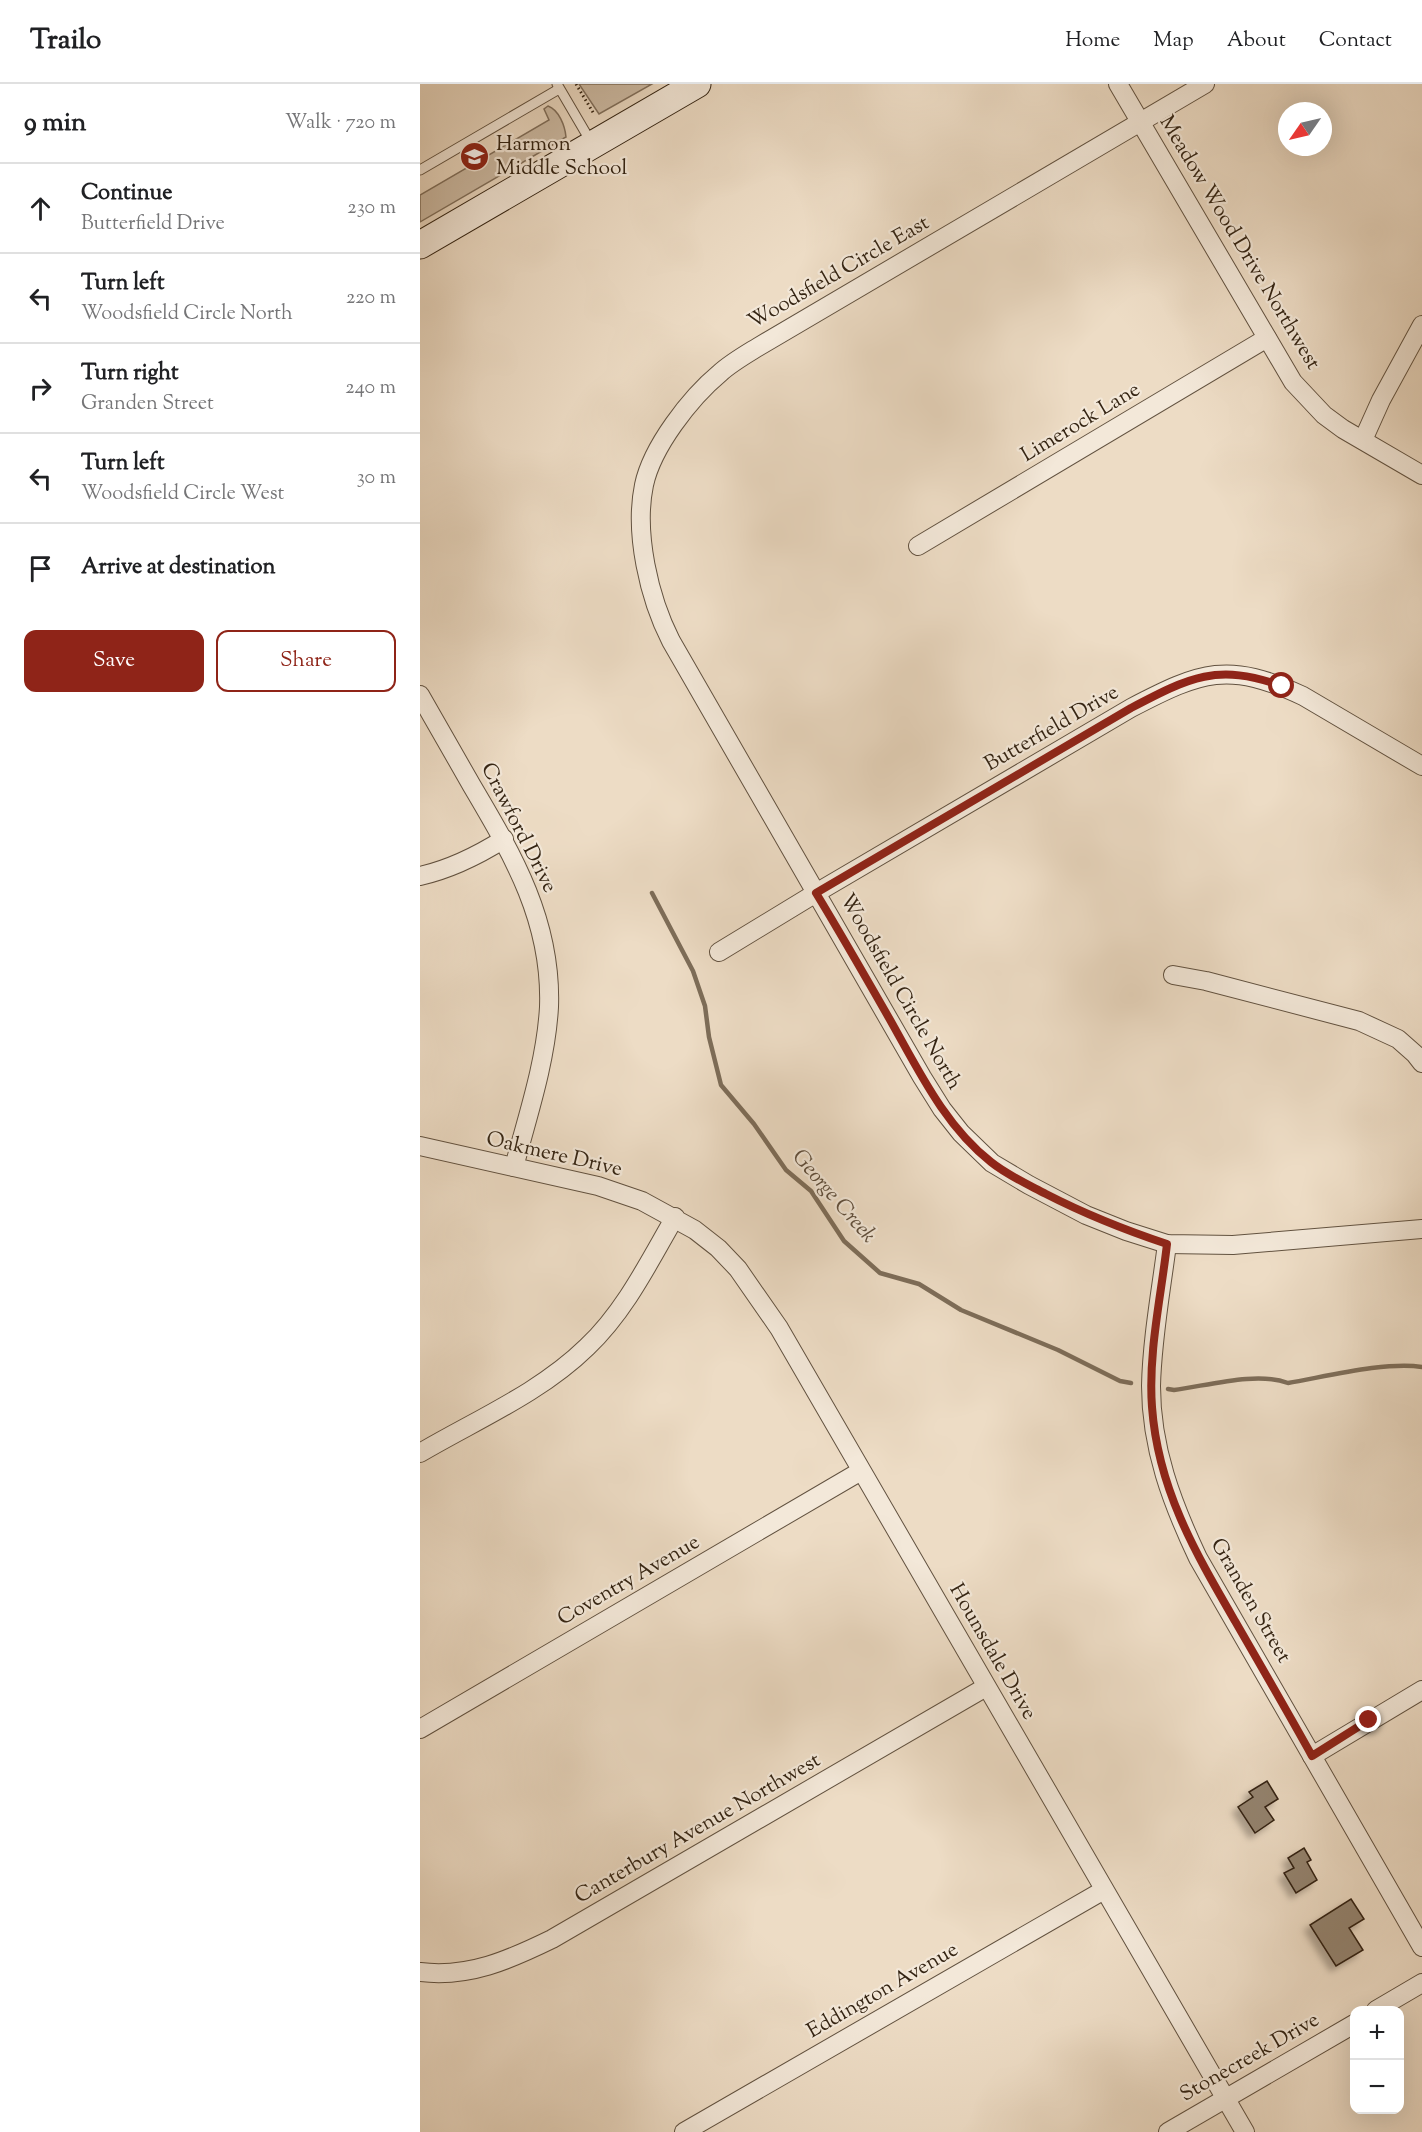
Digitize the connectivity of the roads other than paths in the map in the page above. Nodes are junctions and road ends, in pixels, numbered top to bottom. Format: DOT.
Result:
graph roads {
  1 [pos="697,84"];
  2 [pos="1118,84"];
  3 [pos="1205,84"];
  4 [pos="558,86"];
  5 [pos="1140,122"];
  6 [pos="592,144"];
  7 [pos="420,170"];
  8 [pos="420,245"];
  9 [pos="1422,325"];
  10 [pos="1267,338"];
  11 [pos="1363,440"];
  12 [pos="1422,475"];
  13 [pos="642,531"];
  14 [pos="918,546"];
  15 [pos="420,695"];
  16 [pos="1422,766"];
  17 [pos="504,839"];
  18 [pos="420,876"];
  19 [pos="816,893"];
  20 [pos="719,952"];
  21 [pos="1173,975"];
  22 [pos="1422,1063"];
  23 [pos="420,1146"];
  24 [pos="514,1167"];
  25 [pos="675,1217"];
  26 [pos="1422,1229"];
  27 [pos="1167,1244"];
  28 [pos="420,1453"];
  29 [pos="861,1471"];
  30 [pos="986,1687"];
  31 [pos="1422,1690"];
  32 [pos="420,1729"];
  33 [pos="1312,1756"];
  34 [pos="1104,1890"];
  35 [pos="1422,1947"];
  36 [pos="420,1972"];
  37 [pos="1422,1983"];
  38 [pos="1383,2006"];
  39 [pos="1350,2026"];
  40 [pos="1226,2099"];
  41 [pos="684,2132"];
  42 [pos="1168,2132"];
  43 [pos="1245,2132"];
  1 -- 6 [label="main road"];
  2 -- 5 [label="street, Meadow Wood Drive Northwest"];
  3 -- 5 [label="street, Woodsfield Circle East"];
  4 -- 6 [label="lane"];
  4 -- 7 [label="lane"];
  5 -- 10 [label="street, Meadow Wood Drive Northwest"];
  5 -- 13 [label="street, Woodsfield Circle East"];
  6 -- 8 [label="main road"];
  9 -- 11 [label="street"];
  10 -- 11 [label="street, Meadow Wood Drive Northwest"];
  10 -- 14 [label="street, Limerock Lane"];
  11 -- 12 [label="street, Meadow Wood Drive Northwest"];
  13 -- 19 [label="street, Woodsfield Circle North"];
  15 -- 17 [label="street, Crawford Drive"];
  16 -- 19 [label="street, Butterfield Drive"];
  17 -- 18 [label="street"];
  17 -- 24 [label="street, Crawford Drive"];
  19 -- 20 [label="street, Butterfield Drive"];
  19 -- 27 [label="street, Woodsfield Circle North"];
  21 -- 22 [label="street"];
  23 -- 24 [label="street, Oakmere Drive"];
  24 -- 25 [label="street, Oakmere Drive"];
  25 -- 28 [label="street"];
  25 -- 29 [label="street, Hounsdale Drive"];
  26 -- 27 [label="street"];
  27 -- 33 [label="street, Granden Street"];
  29 -- 30 [label="street, Hounsdale Drive"];
  29 -- 32 [label="street, Coventry Avenue"];
  30 -- 34 [label="street, Hounsdale Drive"];
  30 -- 36 [label="street, Canterbury Avenue Northwest"];
  31 -- 33 [label="street"];
  33 -- 35 [label="street, Granden Street"];
  34 -- 40 [label="street, Hounsdale Drive"];
  34 -- 41 [label="street, Eddington Avenue"];
  37 -- 38 [label="street"];
  39 -- 40 [label="street, Stonecreek Drive"];
  40 -- 42 [label="street, Stonecreek Drive"];
  40 -- 43 [label="street, Hounsdale Drive"];
}
